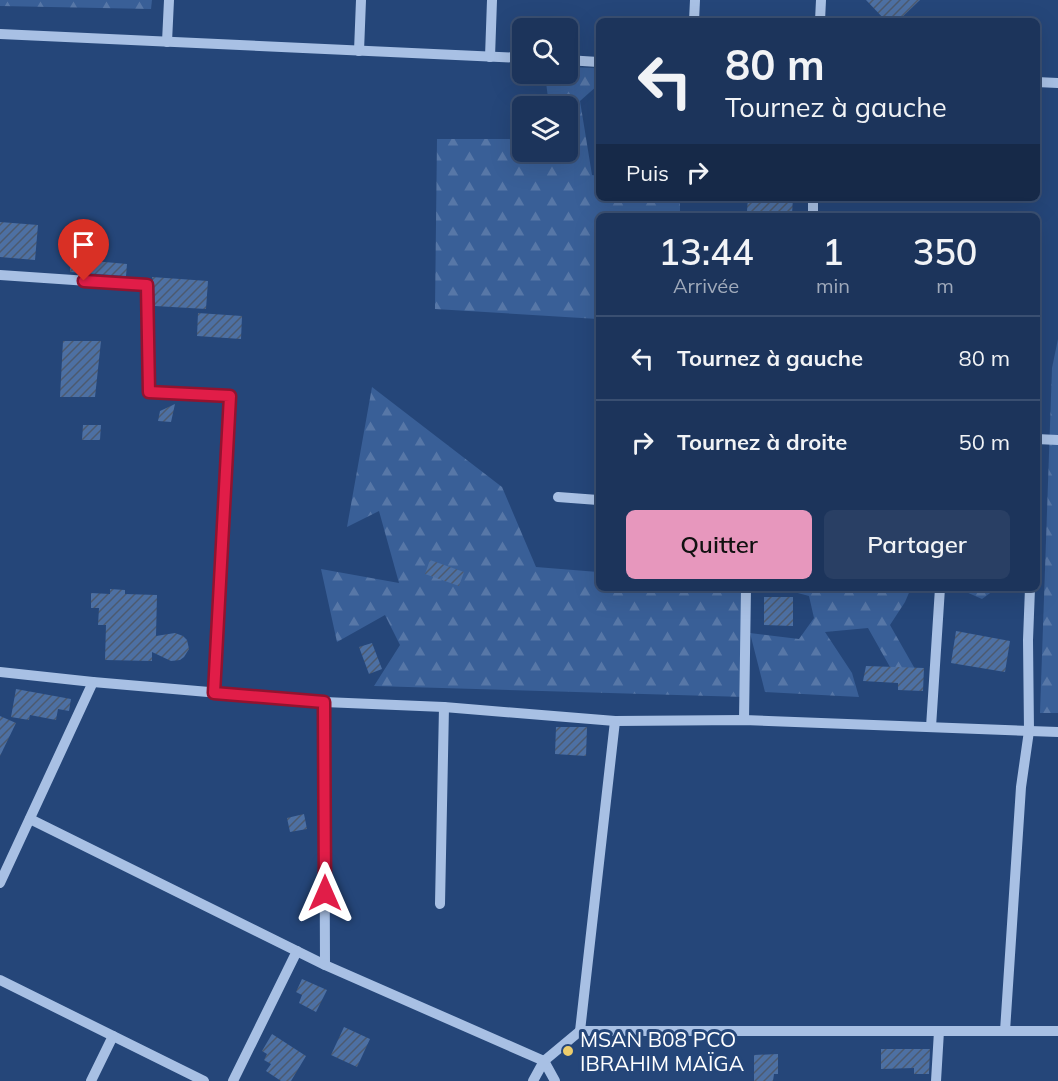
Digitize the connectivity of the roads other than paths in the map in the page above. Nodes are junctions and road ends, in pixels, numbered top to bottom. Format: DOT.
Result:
graph roads {
  1 [pos="169,0"];
  2 [pos="361,0"];
  3 [pos="492,0"];
  4 [pos="695,0"];
  5 [pos="821,0"];
  6 [pos="694,18"];
  7 [pos="820,18"];
  8 [pos="0,34"];
  9 [pos="167,42"];
  10 [pos="359,51"];
  11 [pos="489,57"];
  12 [pos="512,58"];
  13 [pos="578,61"];
  14 [pos="596,62"];
  15 [pos="1040,82"];
  16 [pos="1058,83"];
  17 [pos="0,275"];
  18 [pos="1040,439"];
  19 [pos="1058,440"];
  20 [pos="558,497"];
  21 [pos="596,500"];
  22 [pos="746,591"];
  23 [pos="940,591"];
  24 [pos="1030,591"];
  25 [pos="0,672"];
  26 [pos="93,682"];
  27 [pos="214,693"];
  28 [pos="324,702"];
  29 [pos="444,707"];
  30 [pos="744,720"];
  31 [pos="615,721"];
  32 [pos="931,727"];
  33 [pos="1029,731"];
  34 [pos="1058,732"];
  35 [pos="30,819"];
  36 [pos="0,883"];
  37 [pos="440,904"];
  38 [pos="297,951"];
  39 [pos="325,965"];
  40 [pos="0,980"];
  41 [pos="580,1030"];
  42 [pos="939,1031"];
  43 [pos="1005,1031"];
  44 [pos="1058,1031"];
  45 [pos="113,1036"];
  46 [pos="544,1061"];
  47 [pos="91,1081"];
  48 [pos="204,1081"];
  49 [pos="233,1081"];
  50 [pos="533,1081"];
  51 [pos="555,1081"];
  52 [pos="936,1081"];
  1 -- 9 [label="street"];
  2 -- 10 [label="street"];
  3 -- 11 [label="street"];
  4 -- 6 [label="street"];
  5 -- 7 [label="street"];
  8 -- 9 [label="street"];
  9 -- 10 [label="street"];
  10 -- 11 [label="street"];
  11 -- 12 [label="street"];
  13 -- 14 [label="street"];
  15 -- 16 [label="street"];
  17 -- 27 [label="street"];
  18 -- 19 [label="street"];
  20 -- 21 [label="street"];
  22 -- 30 [label="street"];
  23 -- 32 [label="street"];
  24 -- 33 [label="street"];
  25 -- 26 [label="street"];
  26 -- 27 [label="street"];
  26 -- 35 [label="street"];
  27 -- 28 [label="street"];
  28 -- 29 [label="street"];
  28 -- 39 [label="street"];
  29 -- 31 [label="street"];
  29 -- 37 [label="street"];
  30 -- 31 [label="street"];
  30 -- 32 [label="street"];
  31 -- 41 [label="street"];
  32 -- 33 [label="street"];
  33 -- 34 [label="street"];
  33 -- 43 [label="street"];
  35 -- 36 [label="street"];
  35 -- 38 [label="street"];
  38 -- 39 [label="street"];
  38 -- 49 [label="street"];
  39 -- 46 [label="street"];
  40 -- 45 [label="street"];
  41 -- 42 [label="street"];
  41 -- 46 [label="street"];
  42 -- 43 [label="street"];
  42 -- 52 [label="street"];
  43 -- 44 [label="street"];
  45 -- 47 [label="street"];
  45 -- 48 [label="street"];
  46 -- 50 [label="street"];
  46 -- 51 [label="street"];
}
